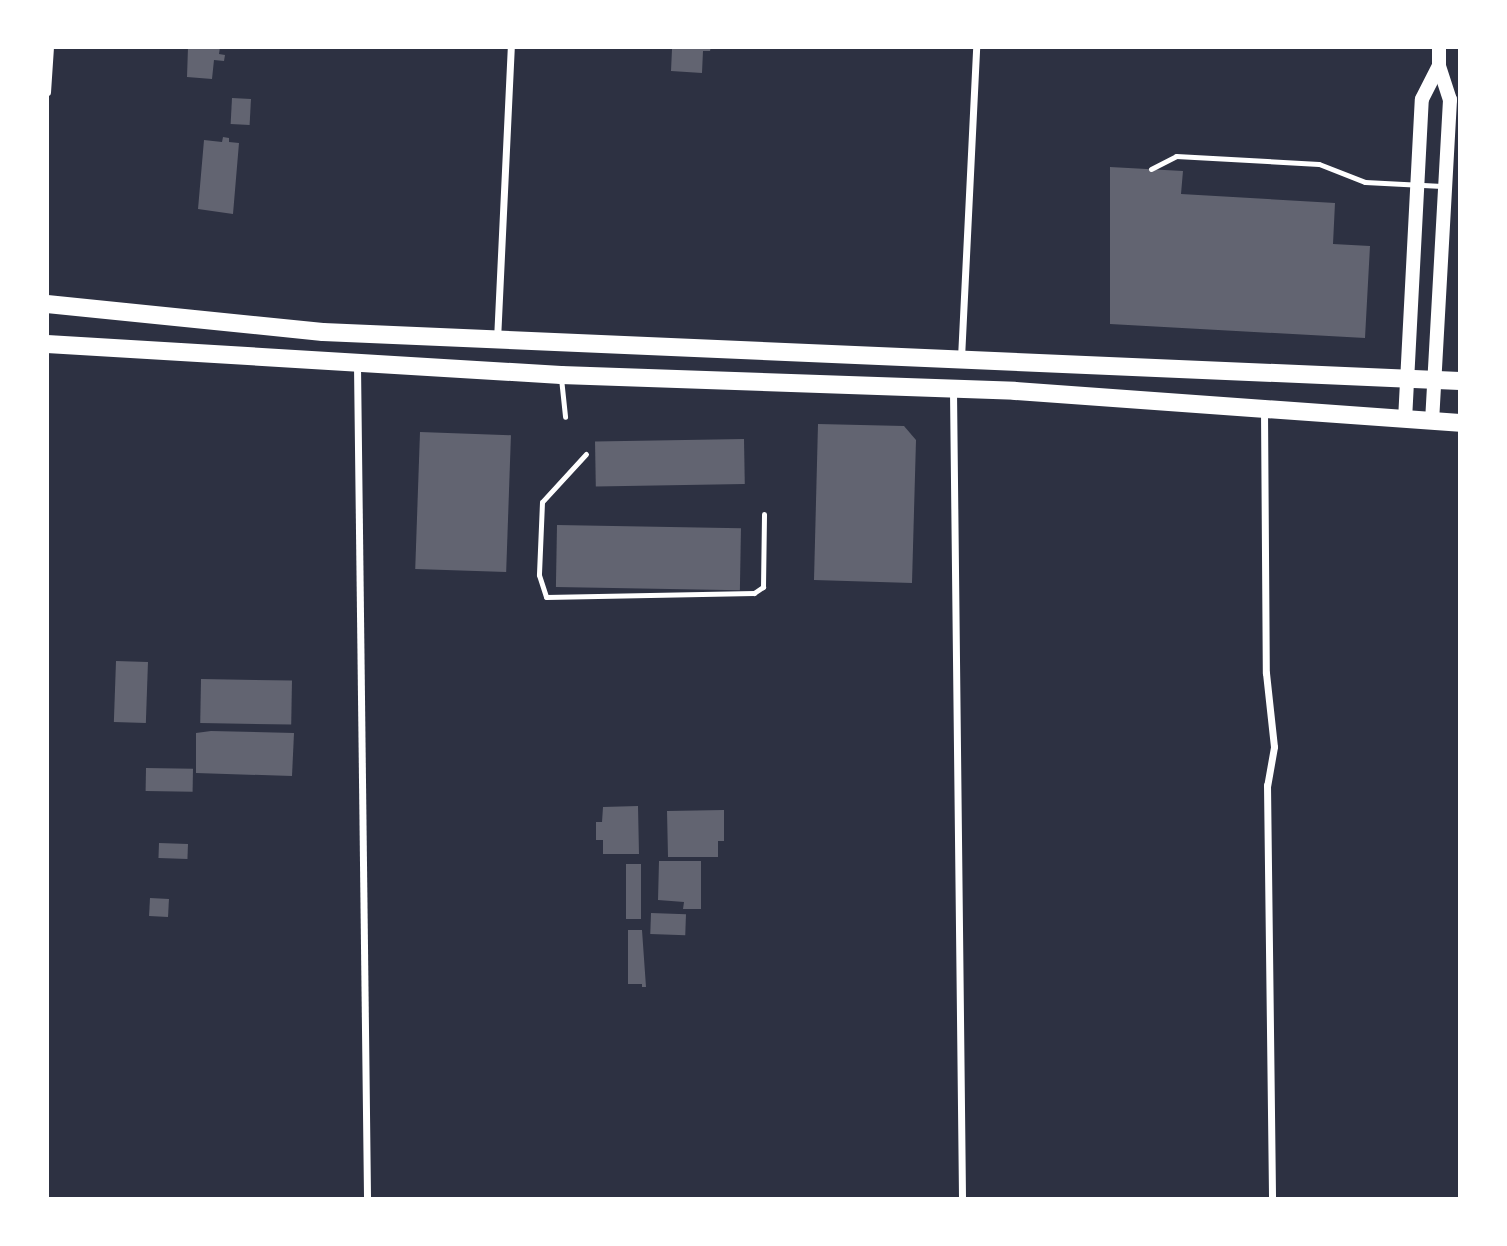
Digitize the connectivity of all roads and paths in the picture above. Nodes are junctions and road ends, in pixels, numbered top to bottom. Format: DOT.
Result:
graph roads {
  1 [pos="50,47"];
  2 [pos="511,47"];
  3 [pos="976,47"];
  4 [pos="1439,47"];
  5 [pos="1439,66"];
  6 [pos="47,92"];
  7 [pos="1151,169"];
  8 [pos="1418,185"];
  9 [pos="1446,186"];
  10 [pos="47,304"];
  11 [pos="497,341"];
  12 [pos="47,345"];
  13 [pos="961,361"];
  14 [pos="357,365"];
  15 [pos="561,375"];
  16 [pos="1407,379"];
  17 [pos="1434,380"];
  18 [pos="1460,381"];
  19 [pos="953,389"];
  20 [pos="1264,411"];
  21 [pos="565,417"];
  22 [pos="1405,420"];
  23 [pos="1432,422"];
  24 [pos="1460,424"];
  25 [pos="586,454"];
  26 [pos="764,514"];
  27 [pos="367,1199"];
  28 [pos="961,1199"];
  29 [pos="1272,1199"];
  1 -- 6 [label="street"];
  2 -- 11 [label="street"];
  3 -- 13 [label="street"];
  4 -- 5 [label="main road"];
  5 -- 8 [label="main road"];
  5 -- 9 [label="main road"];
  7 -- 8 [label="lane"];
  8 -- 9 [label="lane"];
  8 -- 16 [label="main road"];
  9 -- 17 [label="main road"];
  10 -- 11 [label="main road"];
  11 -- 13 [label="main road"];
  12 -- 14 [label="main road"];
  13 -- 16 [label="main road"];
  14 -- 15 [label="main road"];
  14 -- 27 [label="street"];
  15 -- 19 [label="main road"];
  15 -- 21 [label="lane"];
  16 -- 17 [label="main road"];
  16 -- 22 [label="main road"];
  17 -- 18 [label="main road"];
  17 -- 23 [label="main road"];
  19 -- 20 [label="main road"];
  19 -- 28 [label="street"];
  20 -- 22 [label="main road"];
  20 -- 29 [label="street"];
  22 -- 23 [label="main road"];
  23 -- 24 [label="main road"];
  25 -- 26 [label="lane"];
}
